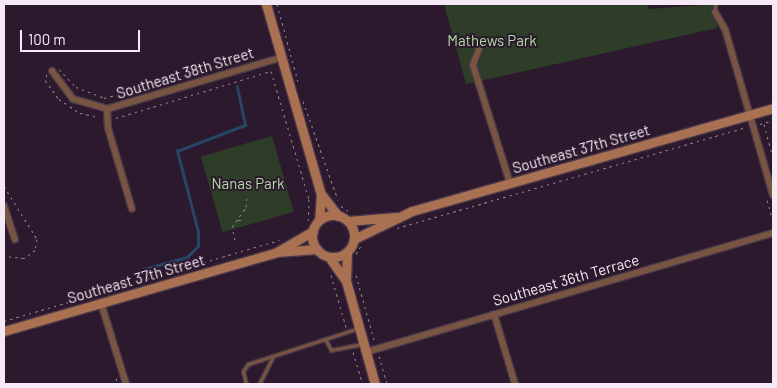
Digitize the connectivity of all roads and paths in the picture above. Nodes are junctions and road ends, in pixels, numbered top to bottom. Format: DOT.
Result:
graph roads {
  1 [pos="266,4"];
  2 [pos="277,4"];
  3 [pos="715,4"];
  4 [pos="715,12"];
  5 [pos="479,49"];
  6 [pos="282,57"];
  7 [pos="52,71"];
  8 [pos="222,75"];
  9 [pos="300,90"];
  10 [pos="302,99"];
  11 [pos="773,108"];
  12 [pos="108,109"];
  13 [pos="750,115"];
  14 [pos="107,118"];
  15 [pos="773,120"];
  16 [pos="748,127"];
  17 [pos="773,157"];
  18 [pos="510,183"];
  19 [pos="4,186"];
  20 [pos="321,194"];
  21 [pos="773,195"];
  22 [pos="246,196"];
  23 [pos="336,198"];
  24 [pos="4,206"];
  25 [pos="132,209"];
  26 [pos="240,210"];
  27 [pos="242,213"];
  28 [pos="338,216"];
  29 [pos="396,217"];
  30 [pos="238,220"];
  31 [pos="245,220"];
  32 [pos="319,220"];
  33 [pos="348,221"];
  34 [pos="308,230"];
  35 [pos="393,230"];
  36 [pos="773,233"];
  37 [pos="15,239"];
  38 [pos="283,239"];
  39 [pos="354,239"];
  40 [pos="370,239"];
  41 [pos="235,240"];
  42 [pos="317,249"];
  43 [pos="276,252"];
  44 [pos="351,255"];
  45 [pos="4,256"];
  46 [pos="329,257"];
  47 [pos="354,265"];
  48 [pos="330,272"];
  49 [pos="346,281"];
  50 [pos="101,303"];
  51 [pos="494,314"];
  52 [pos="4,321"];
  53 [pos="359,328"];
  54 [pos="4,331"];
  55 [pos="347,332"];
  56 [pos="324,339"];
  57 [pos="352,347"];
  58 [pos="365,348"];
  59 [pos="377,348"];
  60 [pos="272,358"];
  61 [pos="126,384"];
  62 [pos="246,384"];
  63 [pos="259,384"];
  64 [pos="362,384"];
  65 [pos="375,384"];
  66 [pos="387,384"];
  67 [pos="515,384"];
  1 -- 6 [label="main road"];
  2 -- 9 [label="path"];
  3 -- 4 [label="lane"];
  4 -- 13 [label="street"];
  5 -- 18 [label="street"];
  6 -- 8 [label="street, Southeast 38th Street"];
  6 -- 20 [label="main road"];
  7 -- 8 [label="path"];
  7 -- 12 [label="street, Southeast 38th Street"];
  7 -- 14 [label="path"];
  8 -- 12 [label="street, Southeast 38th Street"];
  10 -- 23 [label="path"];
  11 -- 13 [label="main road, Southeast 37th Street"];
  12 -- 14 [label="street"];
  13 -- 18 [label="main road, Southeast 37th Street"];
  13 -- 21 [label="street"];
  14 -- 25 [label="street"];
  14 -- 34 [label="path"];
  15 -- 17 [label="path"];
  16 -- 35 [label="path"];
  18 -- 29 [label="main road, Southeast 37th Street"];
  19 -- 45 [label="path"];
  20 -- 28 [label="main road"];
  20 -- 32 [label="main road"];
  22 -- 27 [label="path"];
  24 -- 37 [label="street"];
  26 -- 27 [label="path"];
  27 -- 30 [label="path"];
  28 -- 32 [label="main road"];
  28 -- 33 [label="main road"];
  29 -- 33 [label="main road, Southeast 37th Street"];
  29 -- 39 [label="main road, Southeast 37th Street"];
  30 -- 31 [label="path"];
  30 -- 41 [label="path"];
  32 -- 34 [label="main road"];
  33 -- 39 [label="main road"];
  34 -- 42 [label="main road"];
  34 -- 43 [label="main road, Southeast 37th Street"];
  36 -- 51 [label="street, Southeast 36th Terrace"];
  38 -- 52 [label="path"];
  39 -- 44 [label="main road"];
  40 -- 44 [label="path"];
  42 -- 43 [label="main road, Southeast 37th Street"];
  42 -- 46 [label="main road"];
  43 -- 50 [label="main road, Southeast 37th Street"];
  44 -- 46 [label="main road"];
  44 -- 49 [label="main road"];
  46 -- 49 [label="main road"];
  47 -- 59 [label="path"];
  48 -- 55 [label="path"];
  49 -- 53 [label="main road"];
  50 -- 54 [label="main road, Southeast 37th Street"];
  50 -- 61 [label="street"];
  51 -- 59 [label="street, Southeast 36th Terrace"];
  51 -- 67 [label="street"];
  53 -- 55 [label="lane"];
  53 -- 58 [label="main road"];
  55 -- 56 [label="lane"];
  56 -- 57 [label="lane"];
  56 -- 60 [label="lane"];
  57 -- 58 [label="lane"];
  57 -- 64 [label="path"];
  58 -- 59 [label="street, Southeast 36th Terrace"];
  58 -- 65 [label="main road"];
  59 -- 66 [label="path"];
  60 -- 62 [label="lane"];
  60 -- 63 [label="lane"];
}
